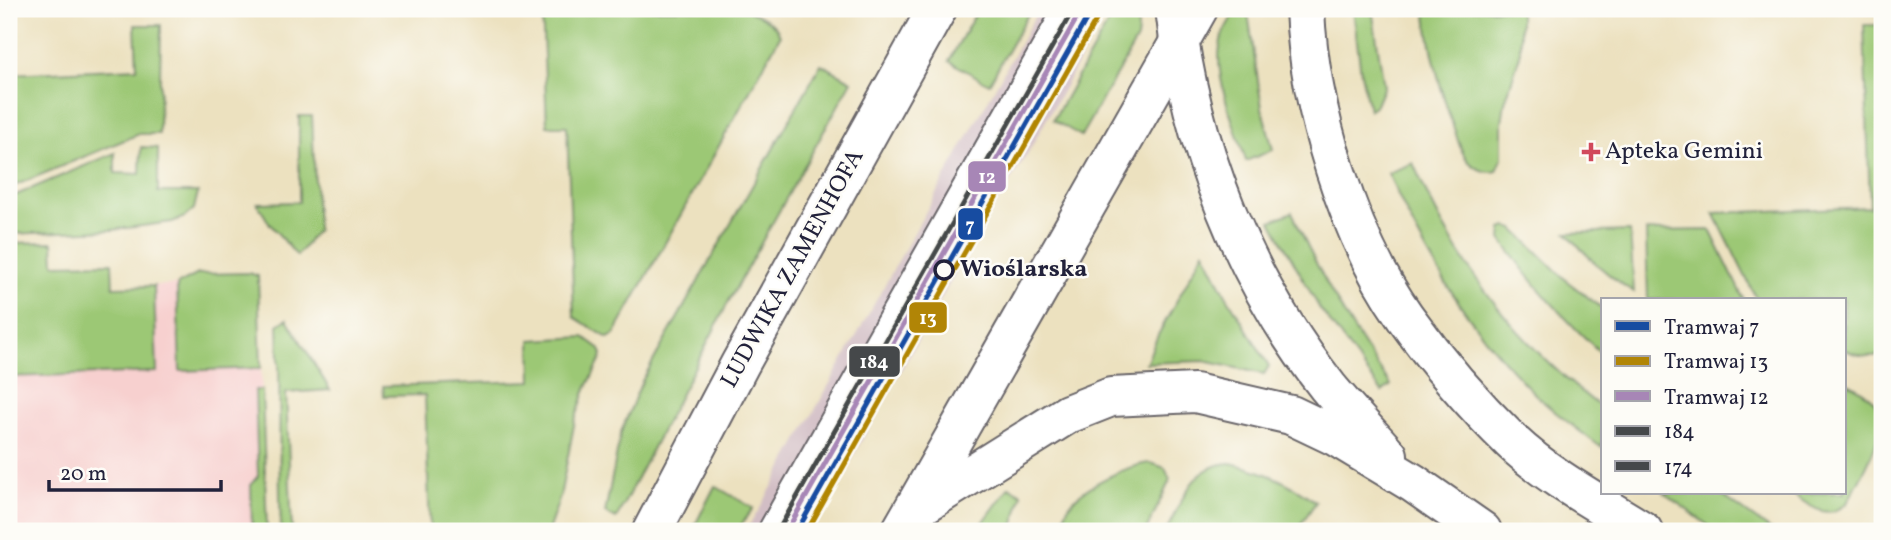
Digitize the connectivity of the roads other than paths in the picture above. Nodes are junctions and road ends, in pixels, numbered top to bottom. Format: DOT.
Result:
graph roads {
  1 [pos="937,9"];
  2 [pos="1073,9"];
  3 [pos="1198,9"];
  4 [pos="1305,9"];
  5 [pos="1177,26"];
  6 [pos="1413,483"];
  7 [pos="907,521"];
  8 [pos="652,531"];
  9 [pos="778,531"];
  10 [pos="1482,531"];
  11 [pos="1643,531"];
  1 -- 8 [label="street, LUDWIKA ZAMENHOFA"];
  2 -- 9 [label="street"];
  3 -- 5 [label="street"];
  4 -- 11 [label="street"];
  5 -- 6 [label="street"];
  5 -- 7 [label="street"];
  6 -- 7 [label="street"];
  6 -- 10 [label="street"];
}
